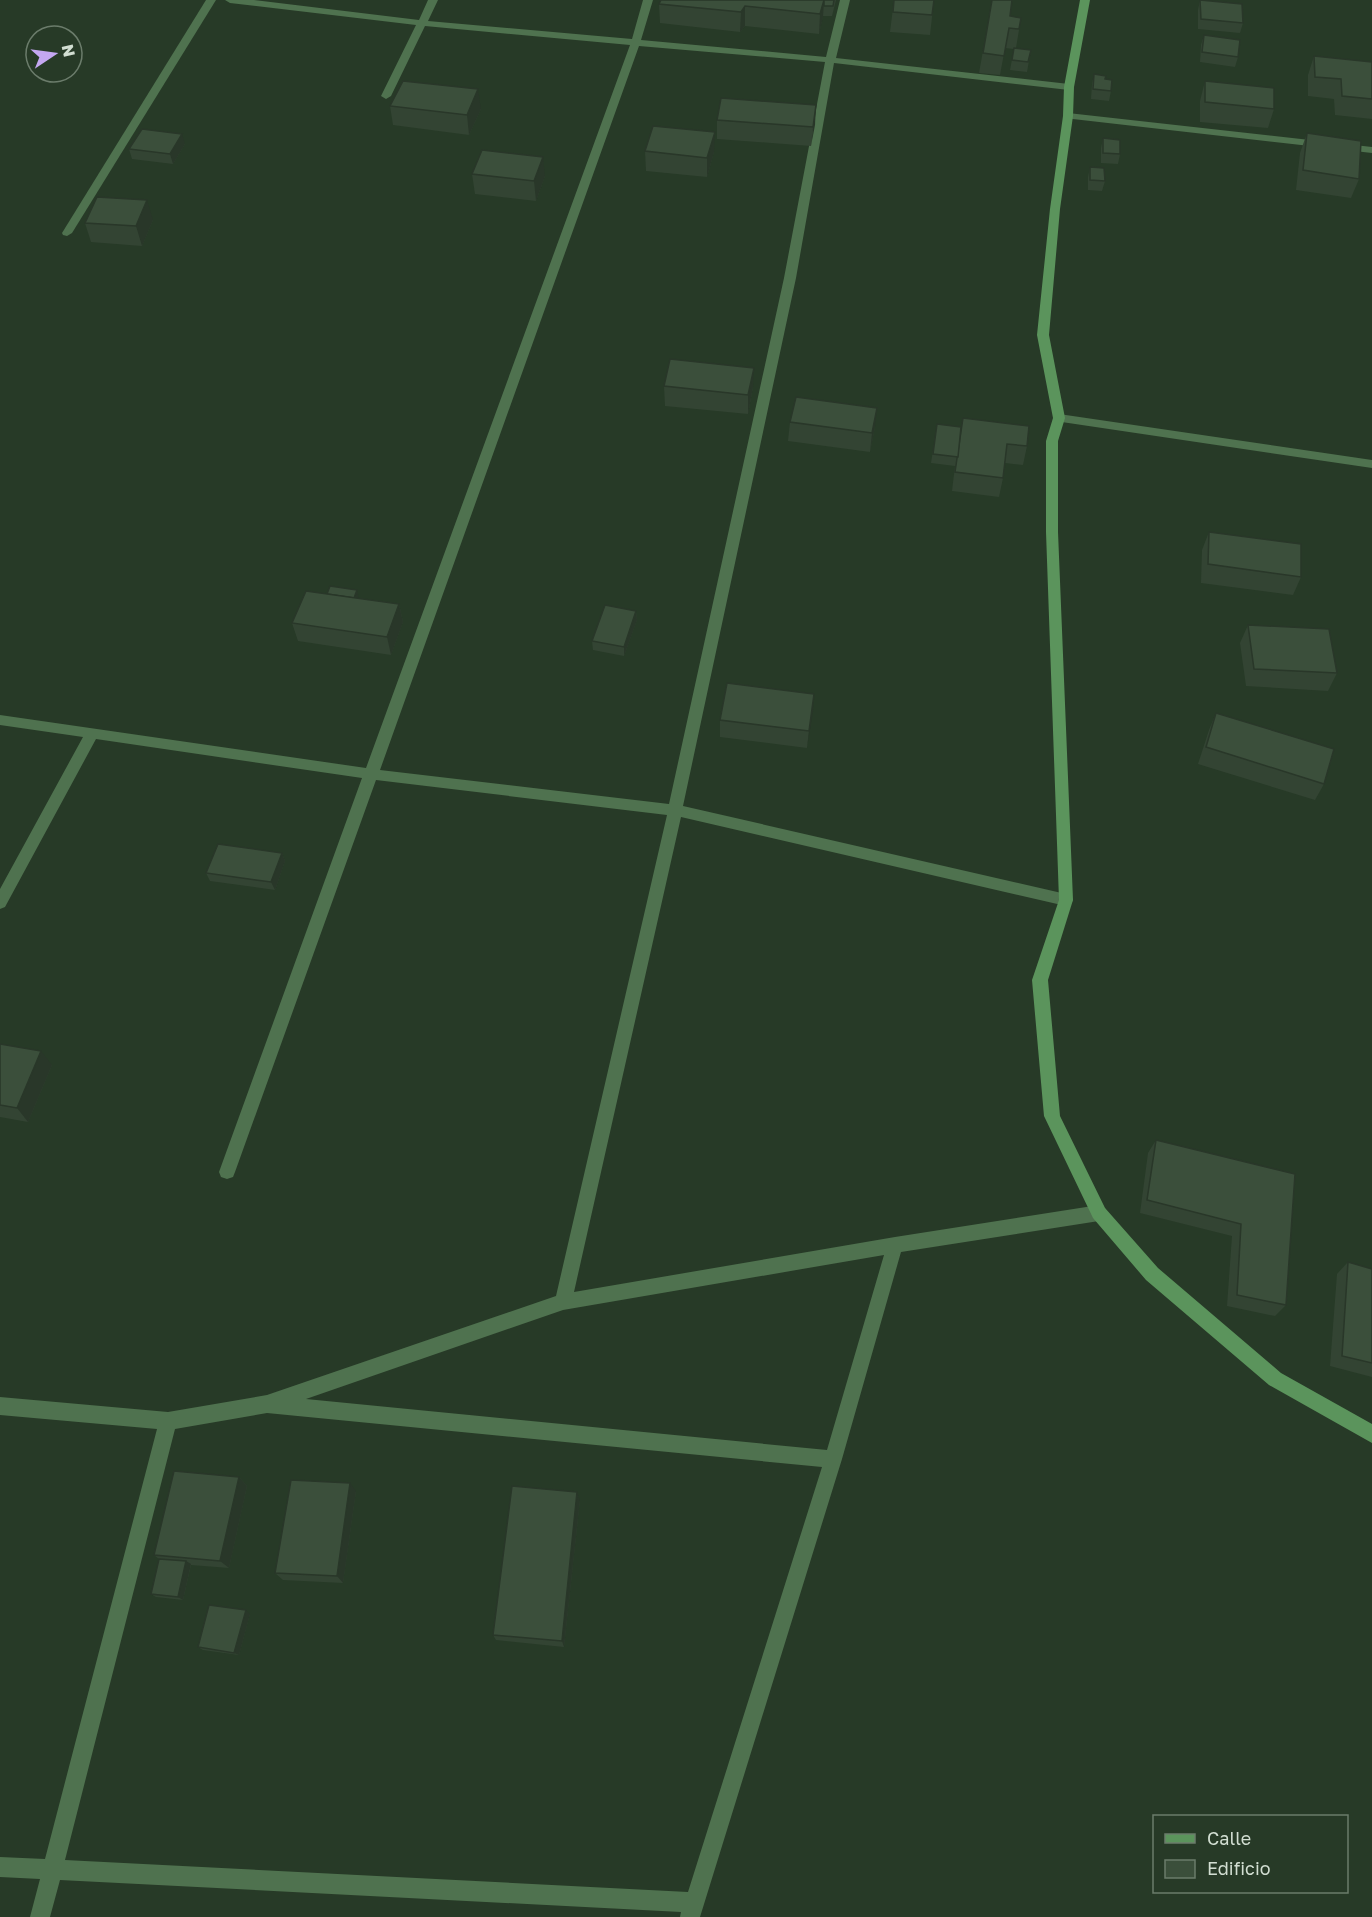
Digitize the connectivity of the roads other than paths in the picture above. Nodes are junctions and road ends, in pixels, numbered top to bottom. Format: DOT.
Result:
graph roads {
  1 [pos="211,0"];
  2 [pos="230,0"];
  3 [pos="433,0"];
  4 [pos="648,0"];
  5 [pos="845,0"];
  6 [pos="1085,0"];
  7 [pos="423,23"];
  8 [pos="636,41"];
  9 [pos="830,60"];
  10 [pos="1069,87"];
  11 [pos="386,96"];
  12 [pos="1068,116"];
  13 [pos="1372,150"];
  14 [pos="67,233"];
  15 [pos="1059,418"];
  16 [pos="1372,464"];
  17 [pos="0,720"];
  18 [pos="91,735"];
  19 [pos="370,774"];
  20 [pos="675,810"];
  21 [pos="1066,900"];
  22 [pos="0,903"];
  23 [pos="226,1172"];
  24 [pos="1099,1213"];
  25 [pos="896,1245"];
  26 [pos="563,1302"];
  27 [pos="267,1404"];
  28 [pos="0,1406"];
  29 [pos="168,1421"];
  30 [pos="1372,1434"];
  31 [pos="833,1459"];
  32 [pos="0,1867"];
  33 [pos="51,1870"];
  34 [pos="693,1910"];
  35 [pos="40,1917"];
  1 -- 14 [label="street"];
  2 -- 7 [label="street"];
  3 -- 7 [label="street"];
  4 -- 8 [label="street"];
  5 -- 9 [label="street"];
  6 -- 10 [label="street"];
  7 -- 8 [label="street"];
  7 -- 11 [label="street"];
  8 -- 9 [label="street"];
  8 -- 19 [label="street"];
  9 -- 10 [label="street"];
  9 -- 20 [label="street"];
  10 -- 12 [label="street"];
  12 -- 13 [label="street"];
  12 -- 15 [label="street"];
  15 -- 16 [label="street"];
  15 -- 21 [label="street"];
  17 -- 18 [label="street"];
  18 -- 19 [label="street"];
  18 -- 22 [label="street"];
  19 -- 20 [label="street"];
  19 -- 23 [label="street"];
  20 -- 21 [label="street"];
  20 -- 26 [label="street"];
  21 -- 24 [label="street"];
  24 -- 25 [label="street"];
  24 -- 30 [label="street"];
  25 -- 26 [label="street"];
  25 -- 31 [label="street"];
  26 -- 27 [label="street"];
  27 -- 29 [label="street"];
  27 -- 31 [label="street"];
  28 -- 29 [label="street"];
  29 -- 33 [label="street"];
  31 -- 34 [label="street"];
  32 -- 33 [label="street"];
  33 -- 34 [label="street"];
  33 -- 35 [label="street"];
}
